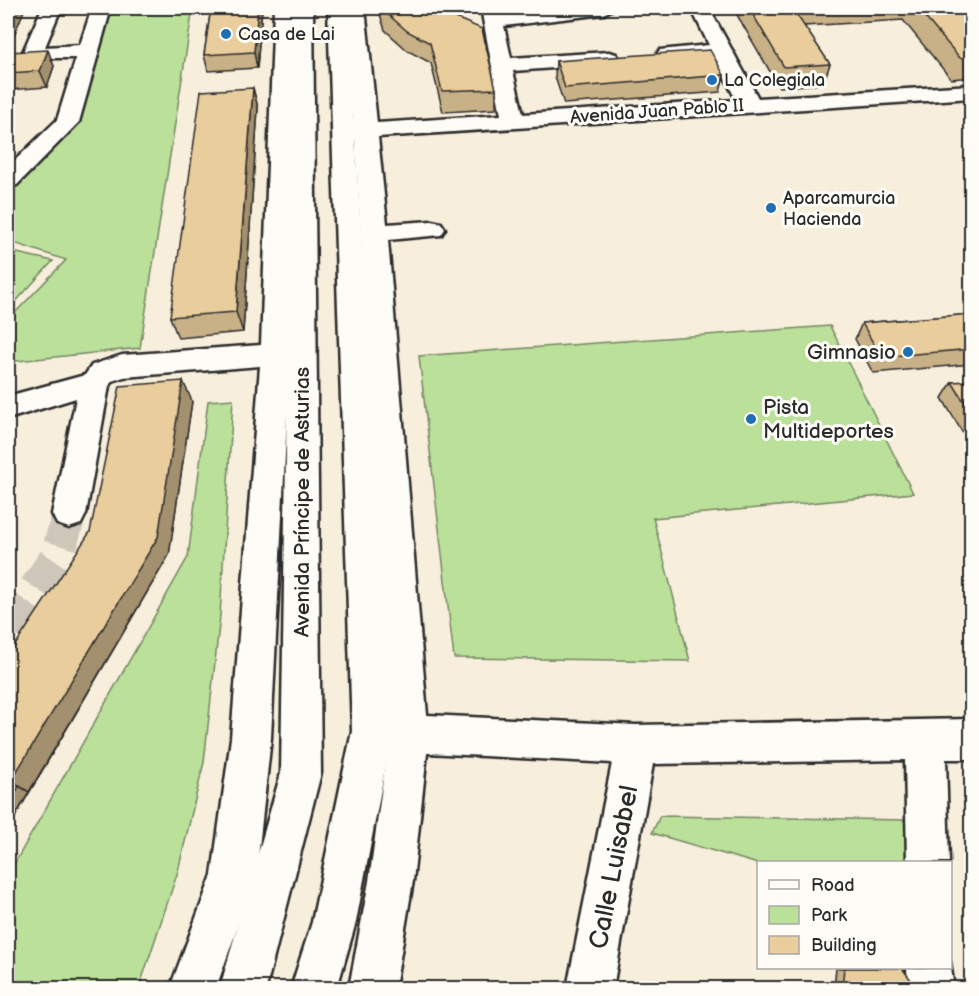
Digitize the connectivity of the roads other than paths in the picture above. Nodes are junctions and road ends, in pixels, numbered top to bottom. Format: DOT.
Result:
graph roads {
  1 [pos="51,8"];
  2 [pos="101,8"];
  3 [pos="284,8"];
  4 [pos="303,8"];
  5 [pos="337,8"];
  6 [pos="355,8"];
  7 [pos="604,8"];
  8 [pos="700,8"];
  9 [pos="491,14"];
  10 [pos="722,50"];
  11 [pos="89,51"];
  12 [pos="652,55"];
  13 [pos="629,56"];
  14 [pos="501,65"];
  15 [pos="972,91"];
  16 [pos="750,105"];
  17 [pos="513,121"];
  18 [pos="468,124"];
  19 [pos="355,131"];
  20 [pos="477,146"];
  21 [pos="8,180"];
  22 [pos="432,228"];
  23 [pos="375,233"];
  24 [pos="275,354"];
  25 [pos="94,386"];
  26 [pos="8,407"];
  27 [pos="69,514"];
  28 [pos="372,731"];
  29 [pos="410,732"];
  30 [pos="972,739"];
  31 [pos="925,740"];
  32 [pos="636,745"];
  33 [pos="928,861"];
  34 [pos="930,969"];
  35 [pos="193,988"];
  36 [pos="243,988"];
  37 [pos="314,988"];
  38 [pos="372,988"];
  39 [pos="590,988"];
  40 [pos="931,988"];
  1 -- 11 [label="street"];
  2 -- 11 [label="street"];
  3 -- 24 [label="street"];
  4 -- 36 [label="street, Avenida Príncipe de Asturias"];
  5 -- 19 [label="street"];
  6 -- 19 [label="street"];
  7 -- 9 [label="street"];
  8 -- 10 [label="street"];
  9 -- 14 [label="street"];
  10 -- 12 [label="street"];
  10 -- 16 [label="street"];
  11 -- 21 [label="street"];
  13 -- 14 [label="street"];
  14 -- 17 [label="street"];
  15 -- 16 [label="street, Avenida Juan Pablo II"];
  16 -- 17 [label="street, Avenida Juan Pablo II"];
  17 -- 18 [label="street, Avenida Juan Pablo II"];
  18 -- 19 [label="street, Avenida Juan Pablo II"];
  18 -- 20 [label="street"];
  19 -- 23 [label="street"];
  19 -- 28 [label="street"];
  22 -- 23 [label="street"];
  23 -- 29 [label="street"];
  24 -- 25 [label="street"];
  24 -- 35 [label="street"];
  25 -- 26 [label="street"];
  25 -- 27 [label="street"];
  28 -- 29 [label="street"];
  28 -- 37 [label="street"];
  29 -- 32 [label="street"];
  29 -- 38 [label="street"];
  30 -- 31 [label="street"];
  31 -- 32 [label="street"];
  31 -- 33 [label="street"];
  32 -- 39 [label="street, Calle Luisabel"];
  34 -- 40 [label="street"];
}
